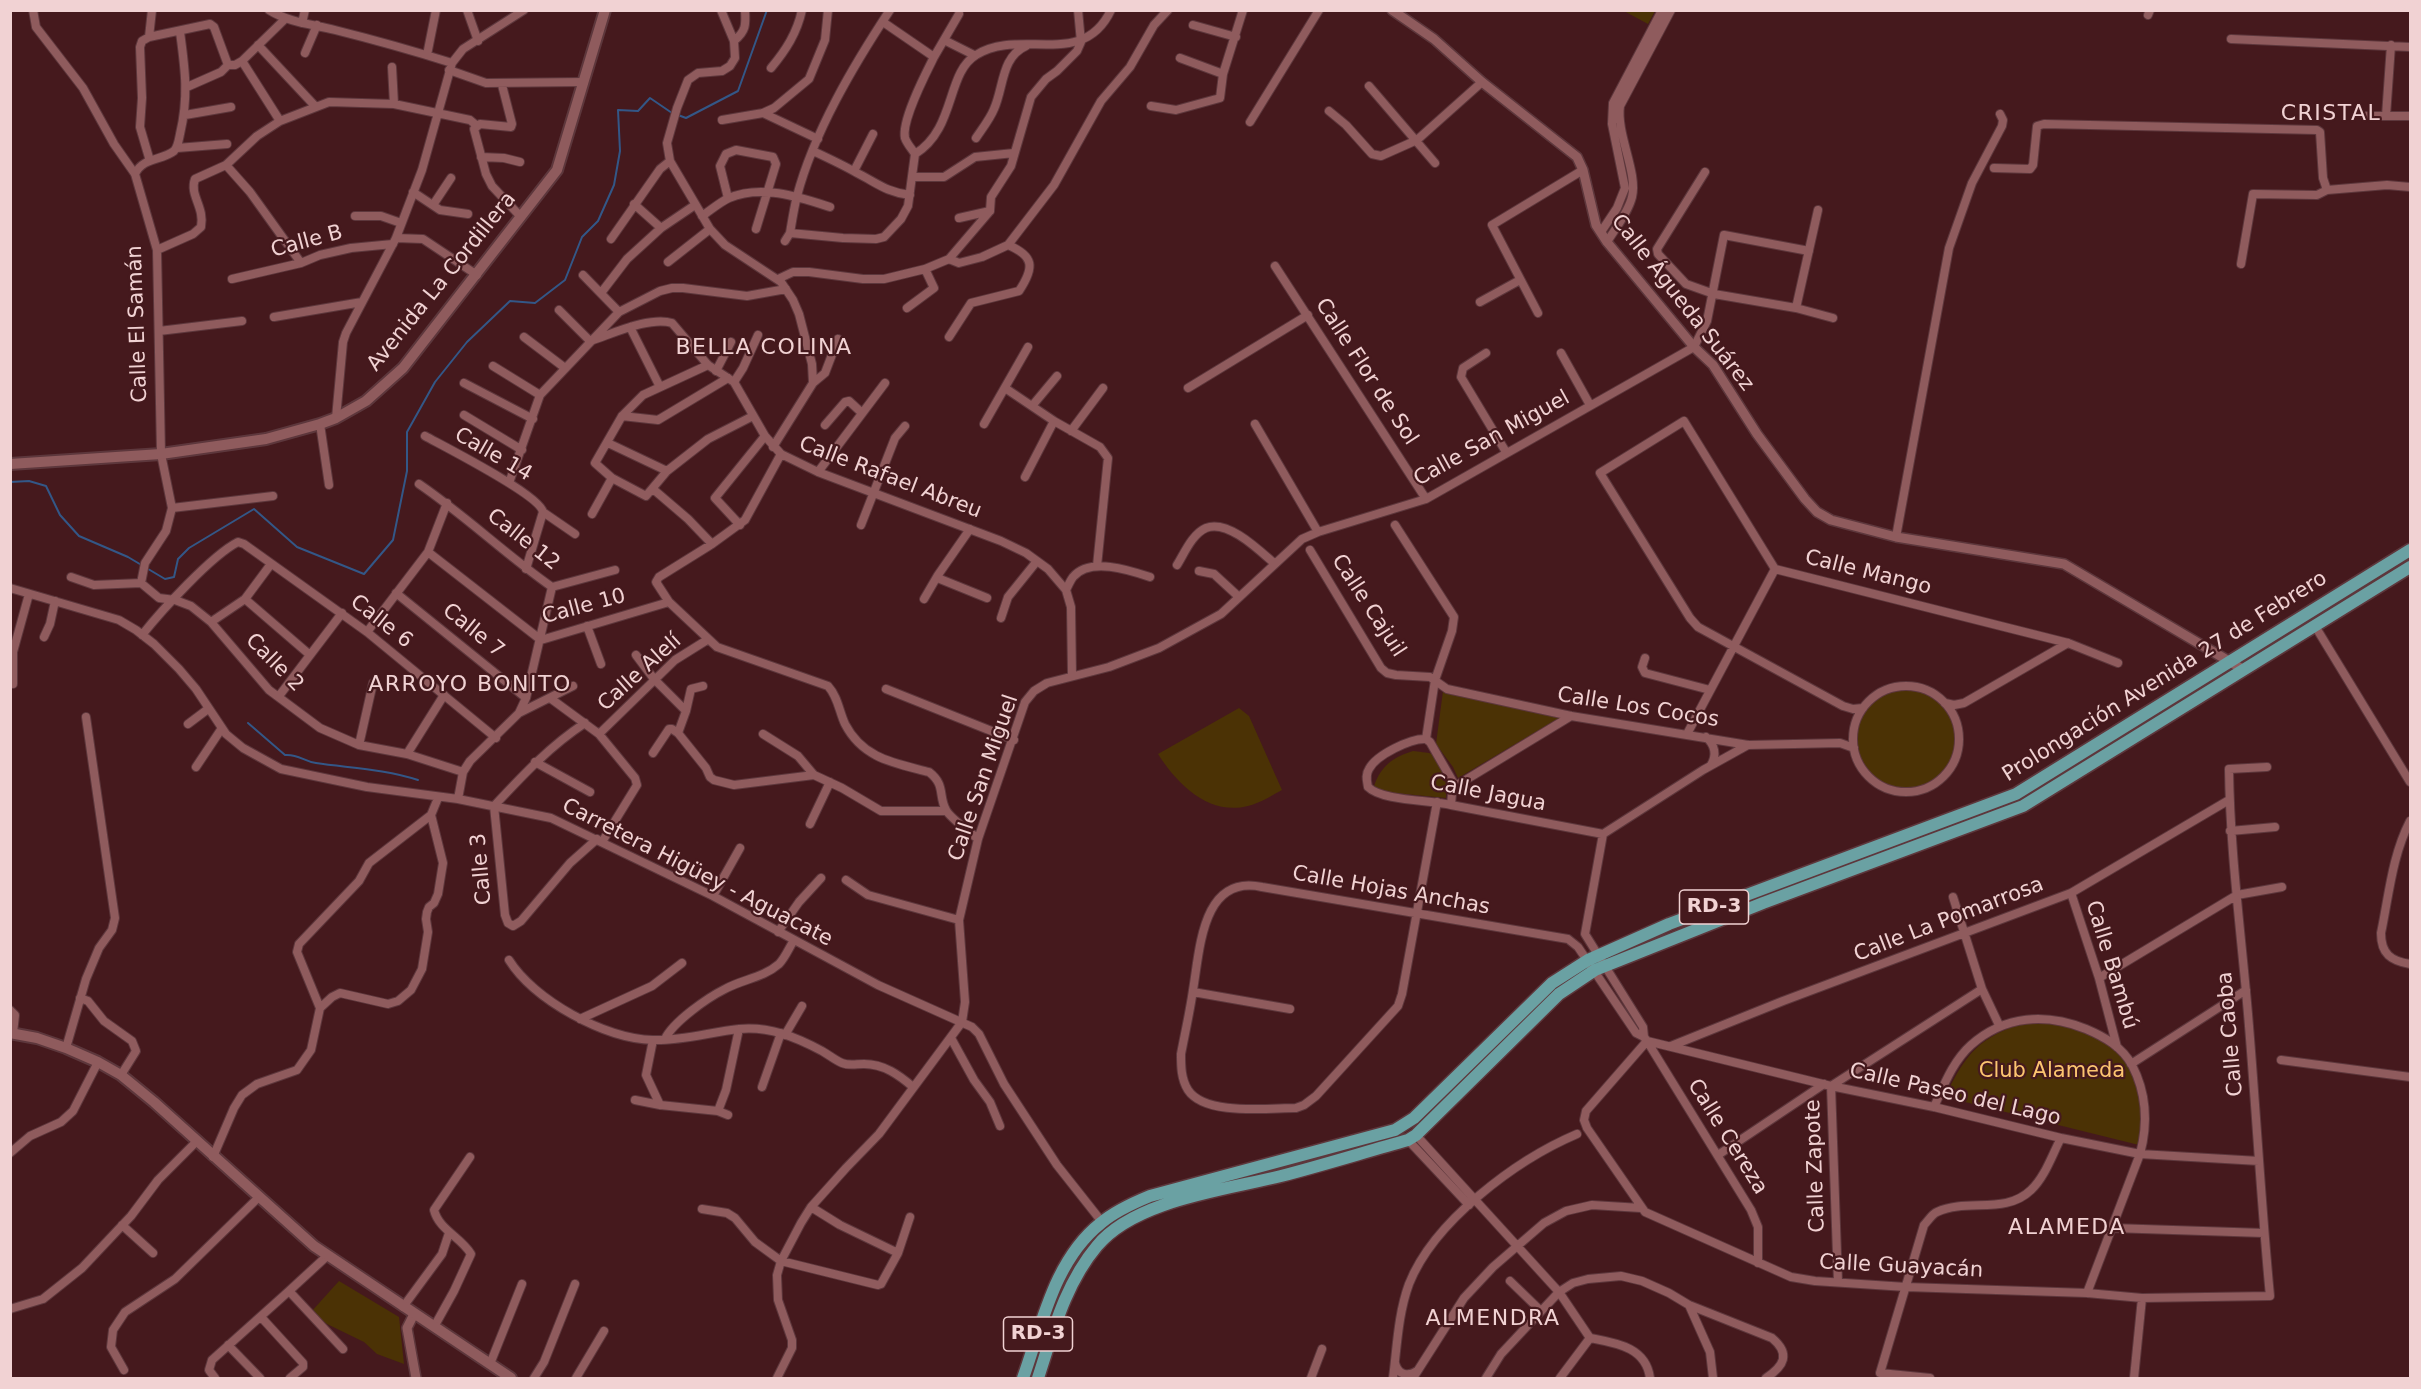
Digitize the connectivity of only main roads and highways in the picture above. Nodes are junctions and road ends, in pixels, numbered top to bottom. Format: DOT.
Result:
graph roads {
  1 [pos="605,10"];
  2 [pos="10,464"];
  3 [pos="2410,550"];
  4 [pos="2410,567"];
  5 [pos="1596,963"];
  6 [pos="12,1033"];
  7 [pos="511,1378"];
  8 [pos="1023,1378"];
  9 [pos="1038,1378"];
  1 -- 2 [label="main road, Avenida La Cordillera"];
  3 -- 5 [label="main road, Prolongación Avenida 27 de Febrero / RD-3"];
  4 -- 5 [label="main road, Prolongación Avenida 27 de Febrero / RD-3"];
  5 -- 8 [label="main road, Prolongación Avenida 27 de Febrero / RD-3"];
  5 -- 9 [label="main road, Prolongación Avenida 27 de Febrero / RD-3"];
  6 -- 7 [label="main road"];
}
